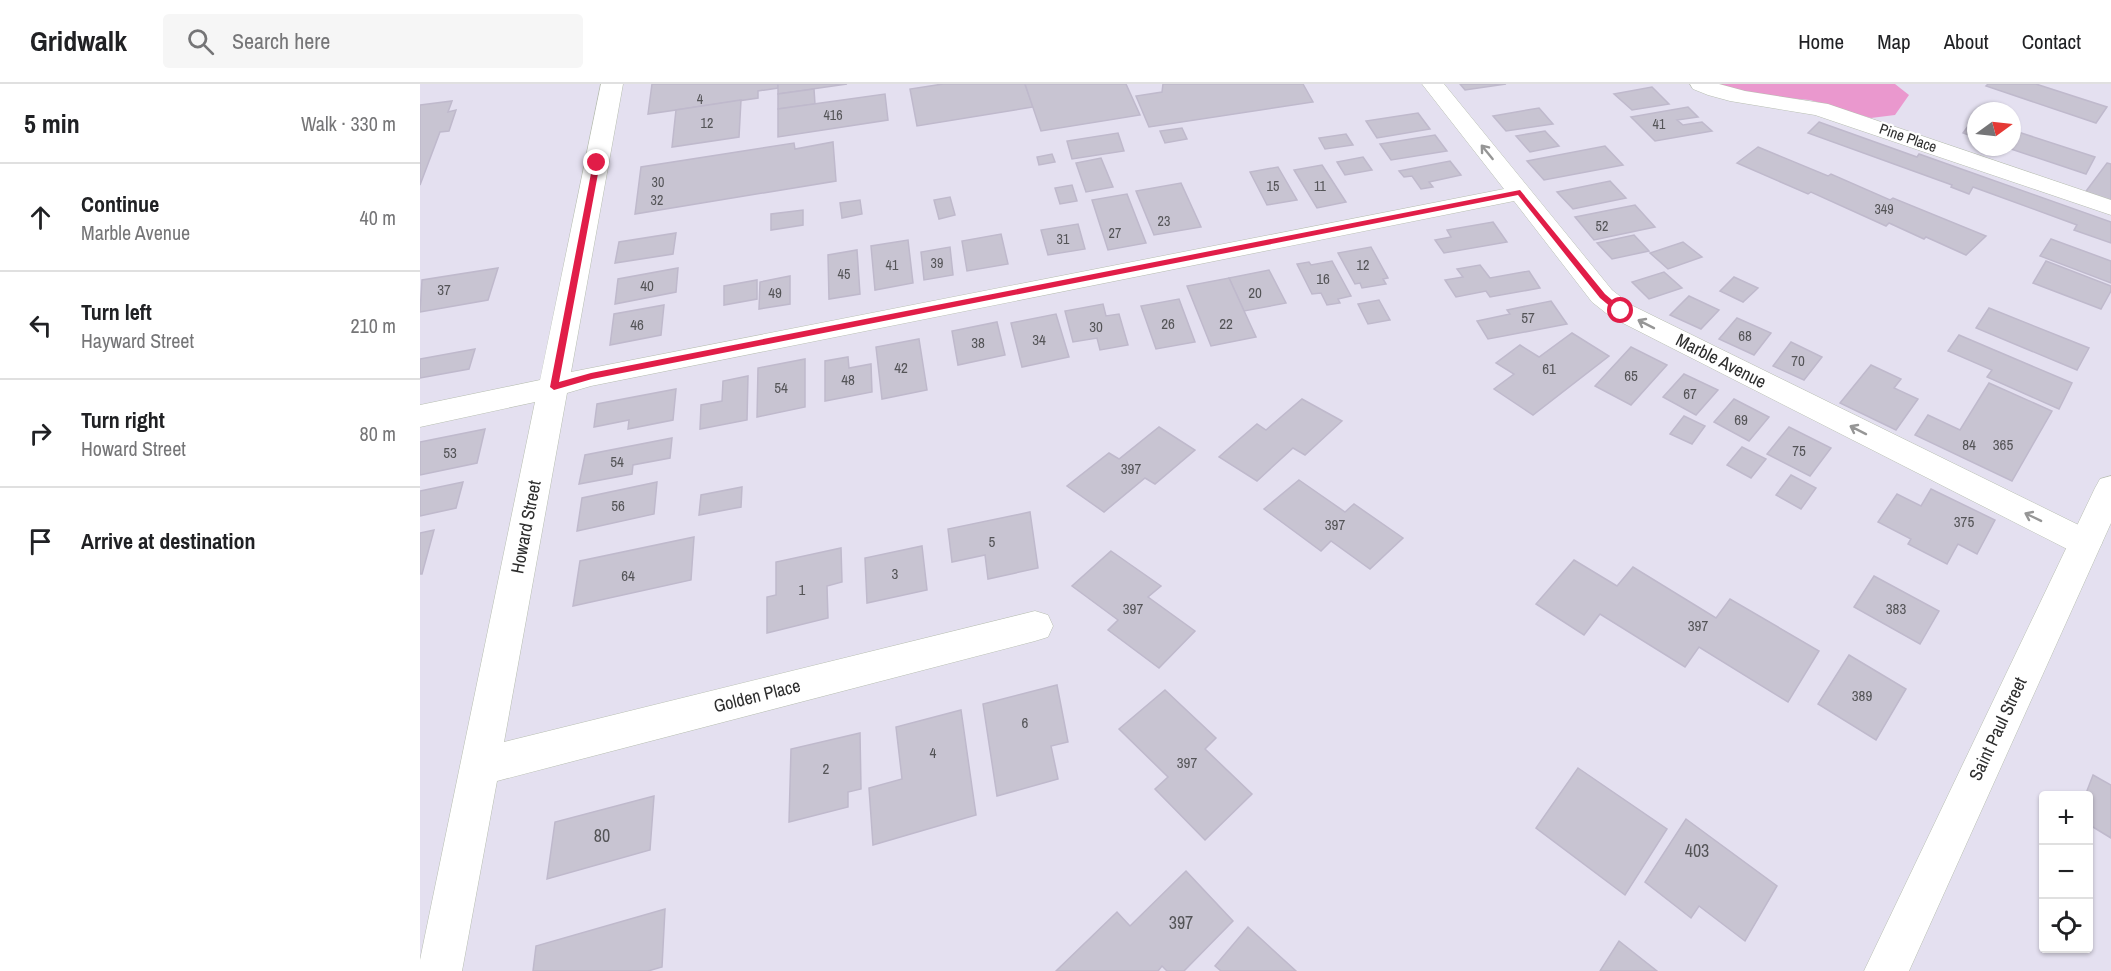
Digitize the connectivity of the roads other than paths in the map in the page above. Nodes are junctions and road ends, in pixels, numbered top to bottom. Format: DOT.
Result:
graph roads {
  1 [pos="612,84"];
  2 [pos="1433,84"];
  3 [pos="1701,84"];
  4 [pos="1520,193"];
  5 [pos="2111,208"];
  6 [pos="554,387"];
  7 [pos="420,416"];
  8 [pos="2111,488"];
  9 [pos="2085,543"];
  10 [pos="1035,626"];
  11 [pos="478,766"];
  12 [pos="440,971"];
  13 [pos="1886,971"];
  1 -- 6 [label="street, Howard Street"];
  4 -- 2 [label="street, Marble Avenue, one-way"];
  3 -- 5 [label="street, Pine Place"];
  4 -- 6 [label="street"];
  9 -- 4 [label="street, Marble Avenue, one-way"];
  6 -- 7 [label="street"];
  6 -- 11 [label="street, Howard Street"];
  8 -- 9 [label="street, Saint Paul Street"];
  9 -- 13 [label="street, Saint Paul Street"];
  10 -- 11 [label="street, Golden Place"];
  11 -- 12 [label="street, Howard Street"];
}
